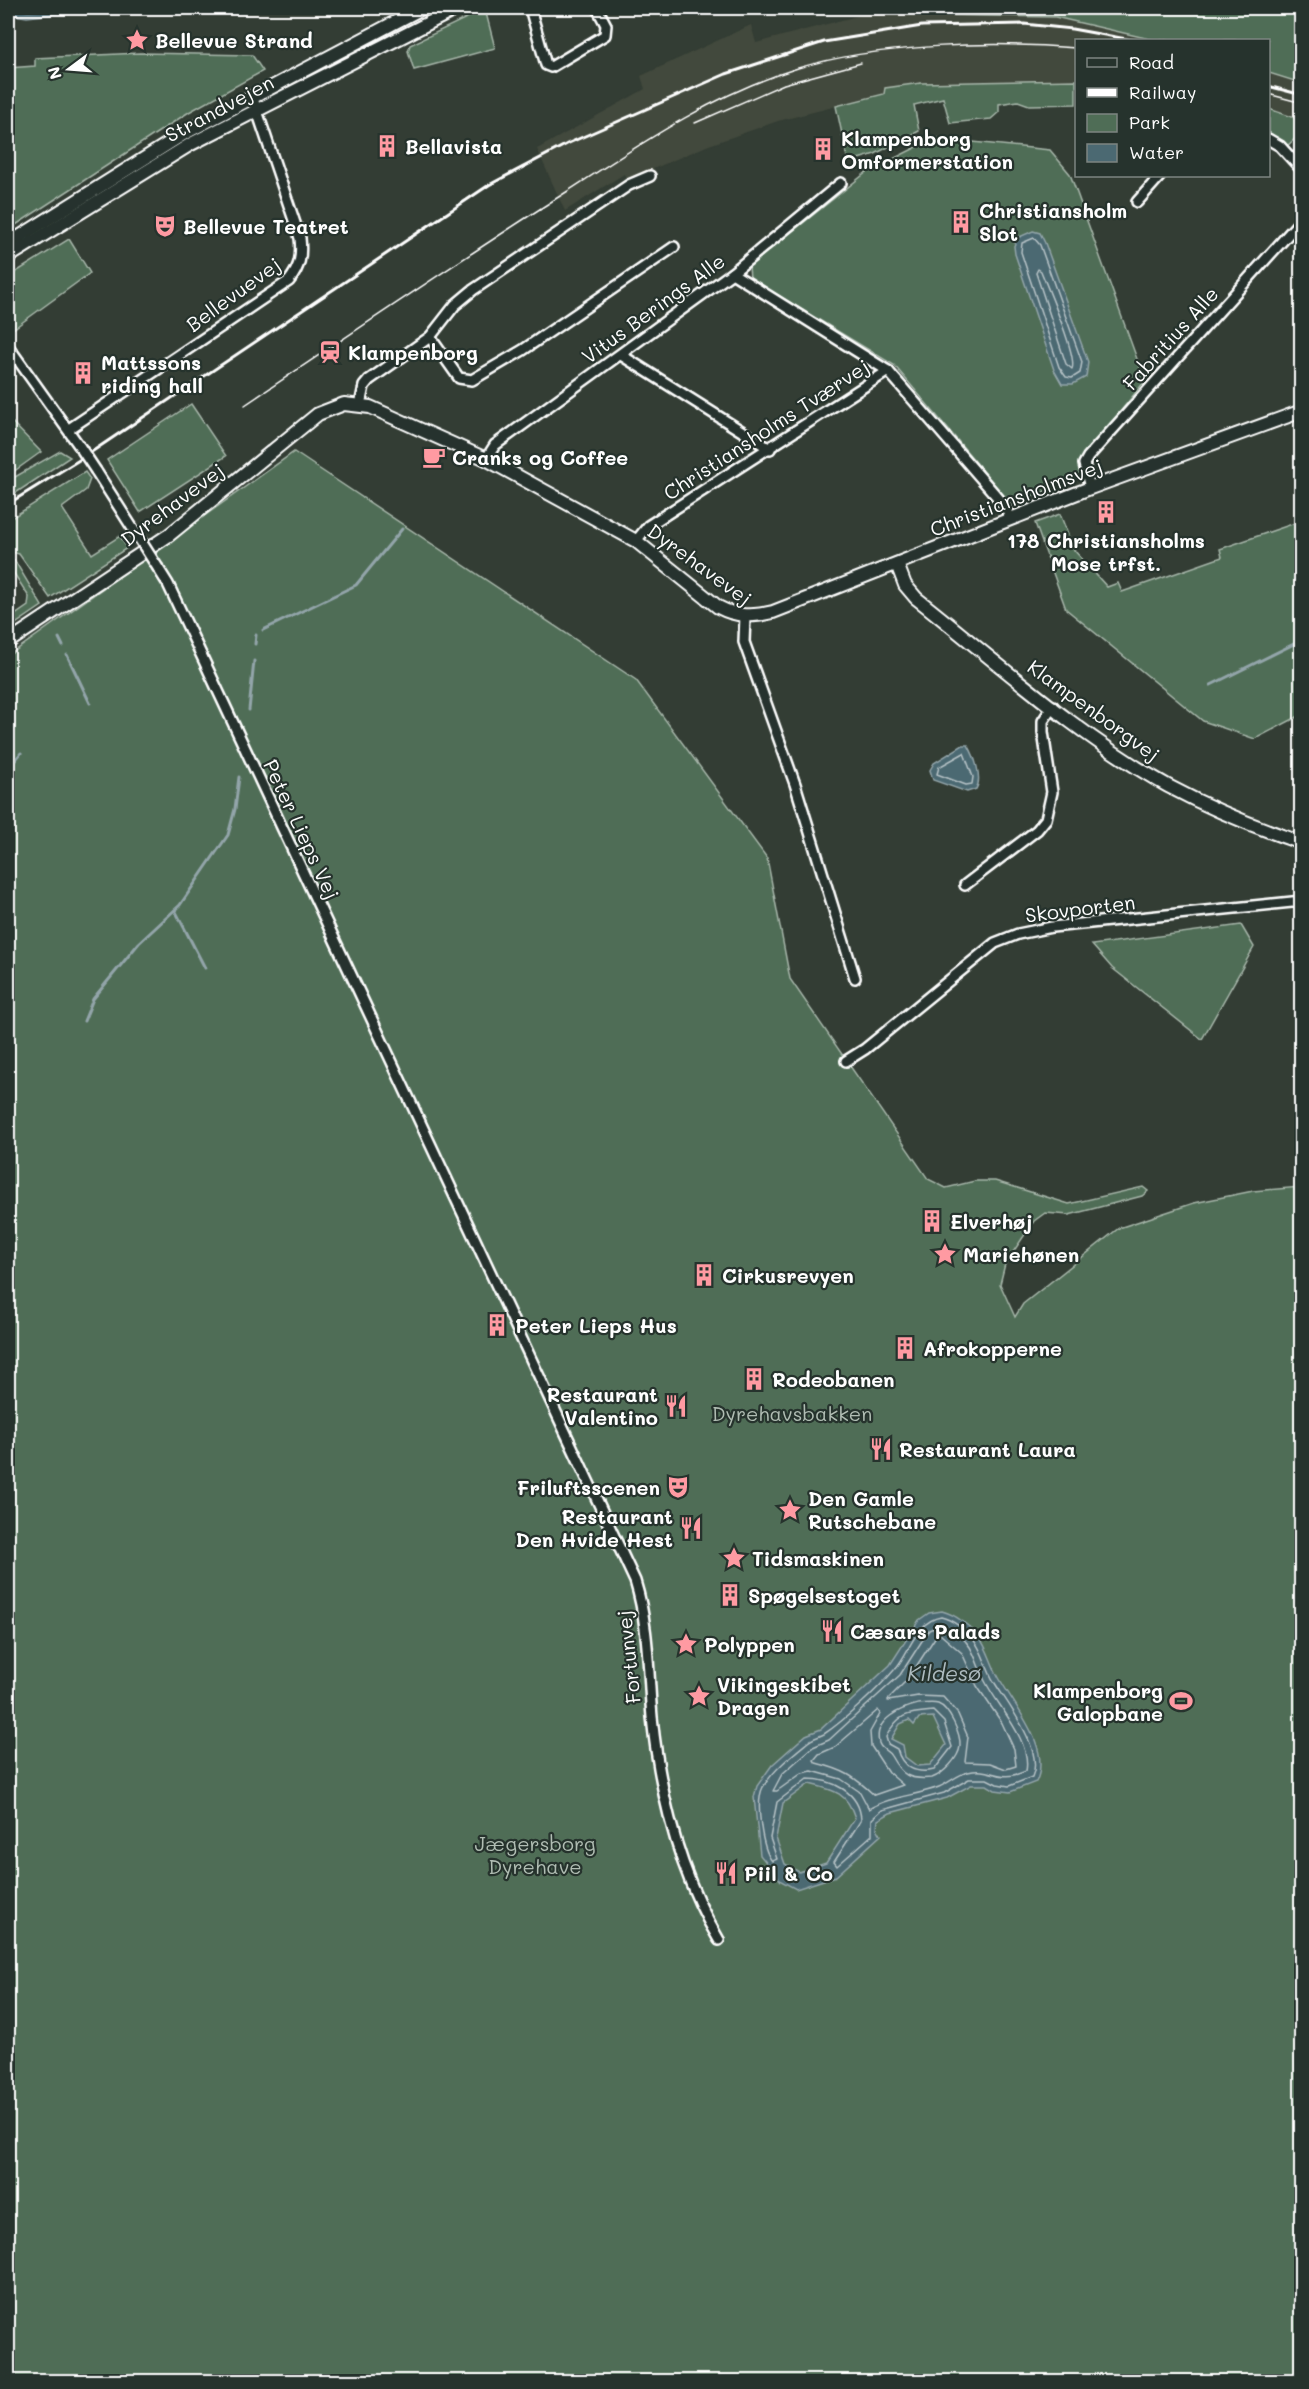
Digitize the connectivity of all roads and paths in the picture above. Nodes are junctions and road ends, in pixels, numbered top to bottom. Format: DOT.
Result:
graph roads {
  1 [pos="422,8"];
  2 [pos="458,8"];
  3 [pos="530,8"];
  4 [pos="597,8"];
  5 [pos="252,96"];
  6 [pos="257,110"];
  7 [pos="1270,141"];
  8 [pos="1302,170"];
  9 [pos="650,176"];
  10 [pos="1159,177"];
  11 [pos="841,183"];
  12 [pos="1137,202"];
  13 [pos="1302,219"];
  14 [pos="8,244"];
  15 [pos="674,247"];
  16 [pos="8,257"];
  17 [pos="732,273"];
  18 [pos="430,338"];
  19 [pos="8,346"];
  20 [pos="621,355"];
  21 [pos="888,371"];
  22 [pos="360,405"];
  23 [pos="1302,411"];
  24 [pos="69,429"];
  25 [pos="770,448"];
  26 [pos="486,459"];
  27 [pos="1090,488"];
  28 [pos="1012,519"];
  29 [pos="636,541"];
  30 [pos="897,564"];
  31 [pos="745,616"];
  32 [pos="8,642"];
  33 [pos="1053,706"];
  34 [pos="1302,843"];
  35 [pos="965,885"];
  36 [pos="1302,901"];
  37 [pos="855,978"];
  38 [pos="846,1061"];
  39 [pos="527,1348"];
  40 [pos="719,1940"];
  1 -- 5 [label="street, Strandvejen"];
  2 -- 6 [label="street, Strandvejen"];
  3 -- 4 [label="street"];
  5 -- 6 [label="street, Bellevuevej"];
  5 -- 14 [label="street, Strandvejen"];
  6 -- 16 [label="street, Strandvejen"];
  6 -- 24 [label="street, Bellevuevej"];
  7 -- 8 [label="street"];
  9 -- 18 [label="street"];
  10 -- 12 [label="street"];
  11 -- 17 [label="street, Vitus Berings Alle"];
  13 -- 27 [label="street, Fabritius Alle"];
  15 -- 18 [label="street"];
  17 -- 20 [label="street, Vitus Berings Alle"];
  17 -- 21 [label="street"];
  18 -- 22 [label="street"];
  19 -- 24 [label="street, Peter Lieps Vej"];
  20 -- 25 [label="street"];
  20 -- 26 [label="street, Vitus Berings Alle"];
  21 -- 25 [label="street, Christiansholms Tværvej"];
  21 -- 28 [label="street"];
  22 -- 26 [label="street, Dyrehavevej"];
  22 -- 32 [label="street, Dyrehavevej"];
  23 -- 27 [label="street, Christiansholmsvej"];
  24 -- 39 [label="street, Peter Lieps Vej, bridge"];
  25 -- 29 [label="street, Christiansholms Tværvej"];
  26 -- 29 [label="street, Dyrehavevej"];
  27 -- 28 [label="street, Christiansholmsvej"];
  28 -- 30 [label="street, Christiansholmsvej"];
  29 -- 31 [label="street, Dyrehavevej"];
  30 -- 31 [label="street, Christiansholmsvej"];
  30 -- 33 [label="street, Klampenborgvej"];
  31 -- 37 [label="street, Dyrehavevej"];
  33 -- 34 [label="street, Klampenborgvej"];
  33 -- 35 [label="street"];
  36 -- 38 [label="street, Skovporten"];
  39 -- 40 [label="street, Fortunvej"];
}
